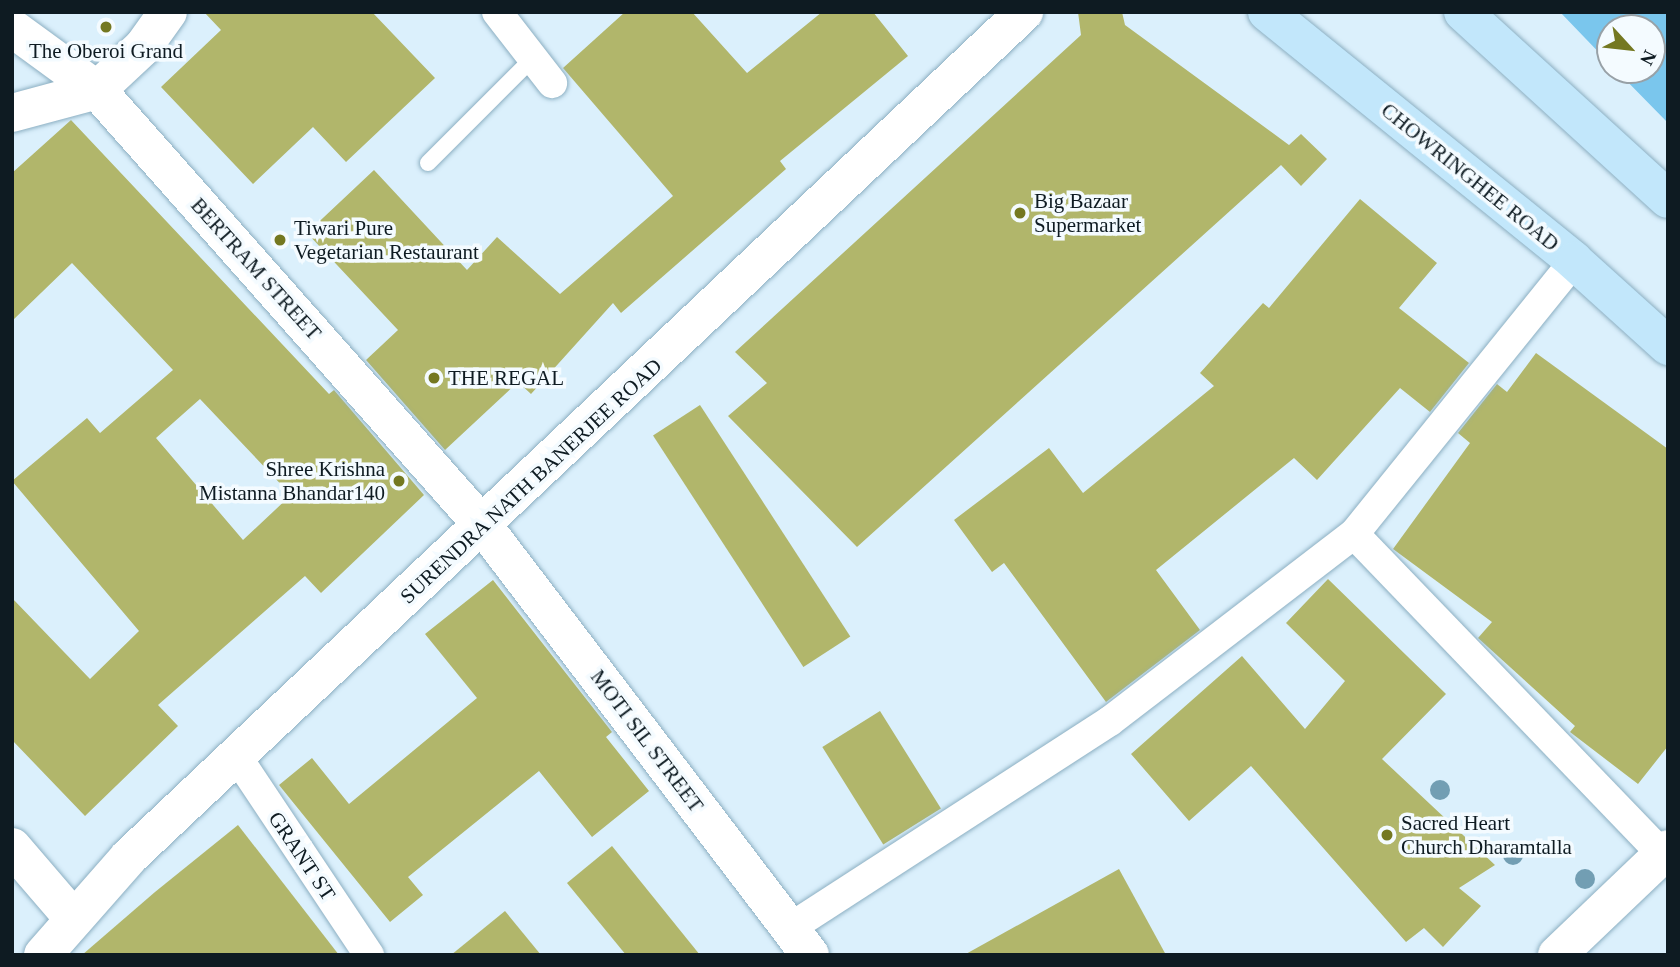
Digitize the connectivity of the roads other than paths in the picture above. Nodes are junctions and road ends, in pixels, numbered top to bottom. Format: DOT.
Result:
graph roads {
  1 [pos="168,12"];
  2 [pos="496,12"];
  3 [pos="1024,12"];
  4 [pos="1267,12"];
  5 [pos="1462,12"];
  6 [pos="12,28"];
  7 [pos="533,58"];
  8 [pos="552,83"];
  9 [pos="97,90"];
  10 [pos="12,113"];
  11 [pos="428,163"];
  12 [pos="1668,199"];
  13 [pos="1574,261"];
  14 [pos="1668,346"];
  15 [pos="484,527"];
  16 [pos="1354,534"];
  17 [pos="237,757"];
  18 [pos="12,846"];
  19 [pos="1665,852"];
  20 [pos="74,919"];
  21 [pos="800,942"];
  22 [pos="43,955"];
  23 [pos="369,955"];
  24 [pos="1557,955"];
  1 -- 9 [label="main road"];
  2 -- 7 [label="street"];
  3 -- 15 [label="main road, SURENDRA NATH BANERJEE ROAD"];
  4 -- 13 [label="main road, CHOWRINGHEE ROAD"];
  5 -- 12 [label="main road"];
  6 -- 9 [label="main road, BERTRAM STREET"];
  7 -- 8 [label="street"];
  7 -- 11 [label="lane"];
  9 -- 10 [label="main road"];
  9 -- 15 [label="main road, BERTRAM STREET"];
  13 -- 14 [label="main road, CHOWRINGHEE ROAD"];
  13 -- 16 [label="street"];
  15 -- 17 [label="main road, SURENDRA NATH BANERJEE ROAD"];
  15 -- 21 [label="main road, MOTI SIL STREET"];
  16 -- 19 [label="street"];
  16 -- 21 [label="street"];
  17 -- 20 [label="main road, SURENDRA NATH BANERJEE ROAD"];
  17 -- 23 [label="street, GRANT ST"];
  18 -- 20 [label="main road"];
  19 -- 24 [label="main road"];
  20 -- 22 [label="main road, SURENDRA NATH BANERJEE ROAD"];
}
